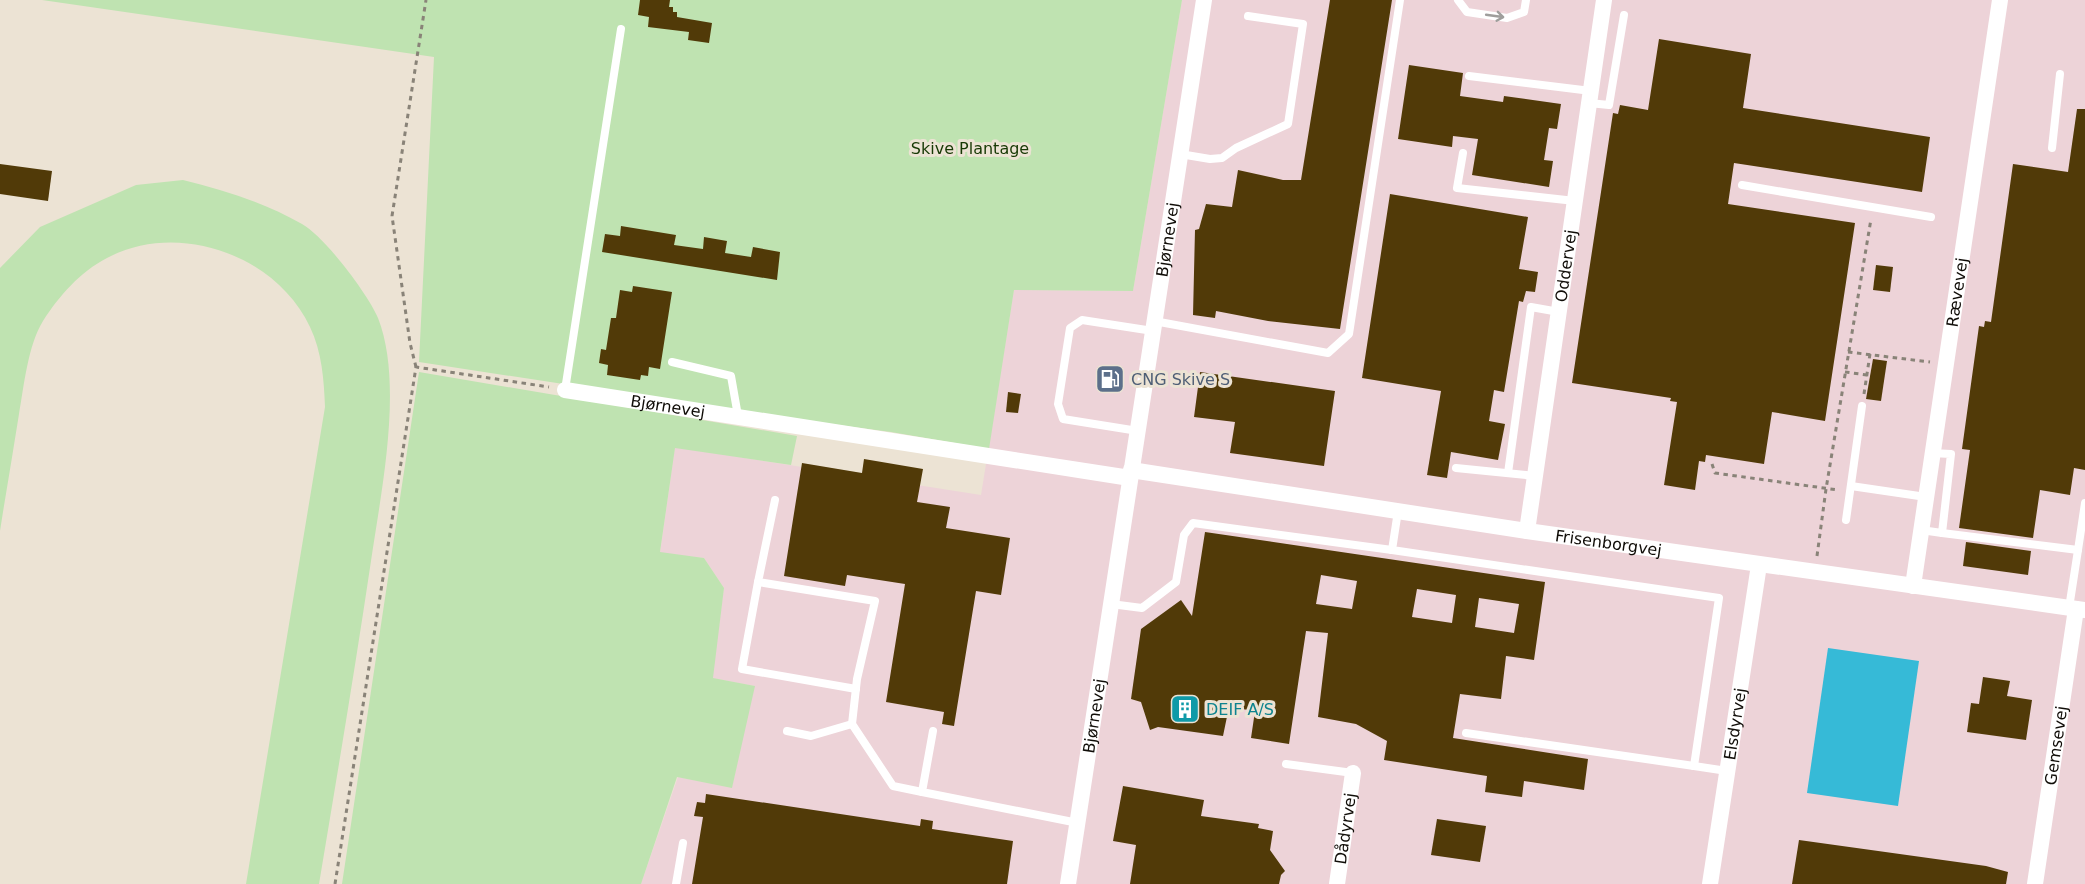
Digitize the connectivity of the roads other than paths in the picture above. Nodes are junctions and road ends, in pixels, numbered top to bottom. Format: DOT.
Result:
graph roads {
  1 [pos="1204,0"];
  2 [pos="1400,0"];
  3 [pos="1458,0"];
  4 [pos="1526,0"];
  5 [pos="1604,0"];
  6 [pos="2000,0"];
  7 [pos="1624,15"];
  8 [pos="1248,16"];
  9 [pos="621,30"];
  10 [pos="2060,74"];
  11 [pos="1469,76"];
  12 [pos="1590,97"];
  13 [pos="2052,148"];
  14 [pos="1463,153"];
  15 [pos="1180,154"];
  16 [pos="1742,185"];
  17 [pos="1575,201"];
  18 [pos="1931,217"];
  19 [pos="1559,312"];
  20 [pos="1154,326"];
  21 [pos="672,362"];
  22 [pos="565,390"];
  23 [pos="1862,406"];
  24 [pos="738,417"];
  25 [pos="1138,431"];
  26 [pos="1932,453"];
  27 [pos="1456,468"];
  28 [pos="1508,473"];
  29 [pos="1131,474"];
  30 [pos="1535,476"];
  31 [pos="1851,489"];
  32 [pos="1926,497"];
  33 [pos="775,500"];
  34 [pos="2085,503"];
  35 [pos="1398,511"];
  36 [pos="1846,520"];
  37 [pos="1921,530"];
  38 [pos="1527,531"];
  39 [pos="1942,533"];
  40 [pos="1392,550"];
  41 [pos="2078,550"];
  42 [pos="1759,565"];
  43 [pos="758,582"];
  44 [pos="1913,586"];
  45 [pos="1111,604"];
  46 [pos="2077,609"];
  47 [pos="856,689"];
  48 [pos="852,724"];
  49 [pos="787,731"];
  50 [pos="933,731"];
  51 [pos="1466,733"];
  52 [pos="1286,764"];
  53 [pos="1694,766"];
  54 [pos="1727,771"];
  55 [pos="1353,773"];
  56 [pos="922,792"];
  57 [pos="1078,823"];
  58 [pos="683,843"];
  59 [pos="676,884"];
  60 [pos="1068,884"];
  61 [pos="1337,884"];
  62 [pos="1710,884"];
  63 [pos="2035,884"];
  1 -- 15 [label="street, Bjørnevej"];
  2 -- 20 [label="lane"];
  3 -- 4 [label="lane, one-way"];
  5 -- 12 [label="street, Oddervej"];
  6 -- 26 [label="street, Rævevej"];
  7 -- 12 [label="lane"];
  8 -- 15 [label="lane"];
  9 -- 22 [label="lane"];
  10 -- 13 [label="lane"];
  11 -- 12 [label="lane"];
  12 -- 17 [label="street, Oddervej"];
  14 -- 17 [label="lane"];
  15 -- 20 [label="street, Bjørnevej"];
  16 -- 18 [label="lane"];
  17 -- 19 [label="street, Oddervej"];
  19 -- 28 [label="lane"];
  19 -- 30 [label="street, Oddervej"];
  20 -- 25 [label="street, Bjørnevej"];
  20 -- 25 [label="lane"];
  21 -- 24 [label="lane"];
  22 -- 24 [label="street, Bjørnevej"];
  23 -- 31 [label="lane"];
  24 -- 29 [label="street, Bjørnevej"];
  25 -- 29 [label="street, Bjørnevej"];
  26 -- 32 [label="street, Rævevej"];
  26 -- 39 [label="lane"];
  27 -- 28 [label="lane"];
  28 -- 30 [label="lane"];
  29 -- 35 [label="street, Frisenborgvej"];
  29 -- 45 [label="street, Bjørnevej"];
  30 -- 38 [label="street, Oddervej"];
  31 -- 32 [label="lane"];
  31 -- 36 [label="lane"];
  32 -- 37 [label="street, Rævevej"];
  33 -- 43 [label="lane"];
  34 -- 41 [label="lane"];
  35 -- 38 [label="street, Frisenborgvej"];
  35 -- 40 [label="lane"];
  37 -- 39 [label="lane"];
  37 -- 44 [label="street, Rævevej"];
  38 -- 42 [label="street, Frisenborgvej"];
  39 -- 41 [label="lane"];
  40 -- 45 [label="lane"];
  40 -- 53 [label="lane"];
  41 -- 46 [label="lane"];
  42 -- 44 [label="street, Frisenborgvej"];
  42 -- 54 [label="street, Elsdyrvej"];
  43 -- 47 [label="lane"];
  43 -- 47 [label="lane"];
  44 -- 46 [label="street, Frisenborgvej"];
  45 -- 57 [label="street, Bjørnevej"];
  46 -- 63 [label="street, Gemsevej"];
  47 -- 48 [label="lane"];
  48 -- 49 [label="lane"];
  48 -- 56 [label="lane"];
  50 -- 56 [label="lane"];
  51 -- 53 [label="lane"];
  52 -- 55 [label="lane"];
  53 -- 54 [label="lane"];
  54 -- 62 [label="street, Elsdyrvej"];
  55 -- 61 [label="street, Dådyrvej"];
  56 -- 57 [label="lane"];
  57 -- 60 [label="street, Bjørnevej"];
  58 -- 59 [label="lane"];
}
